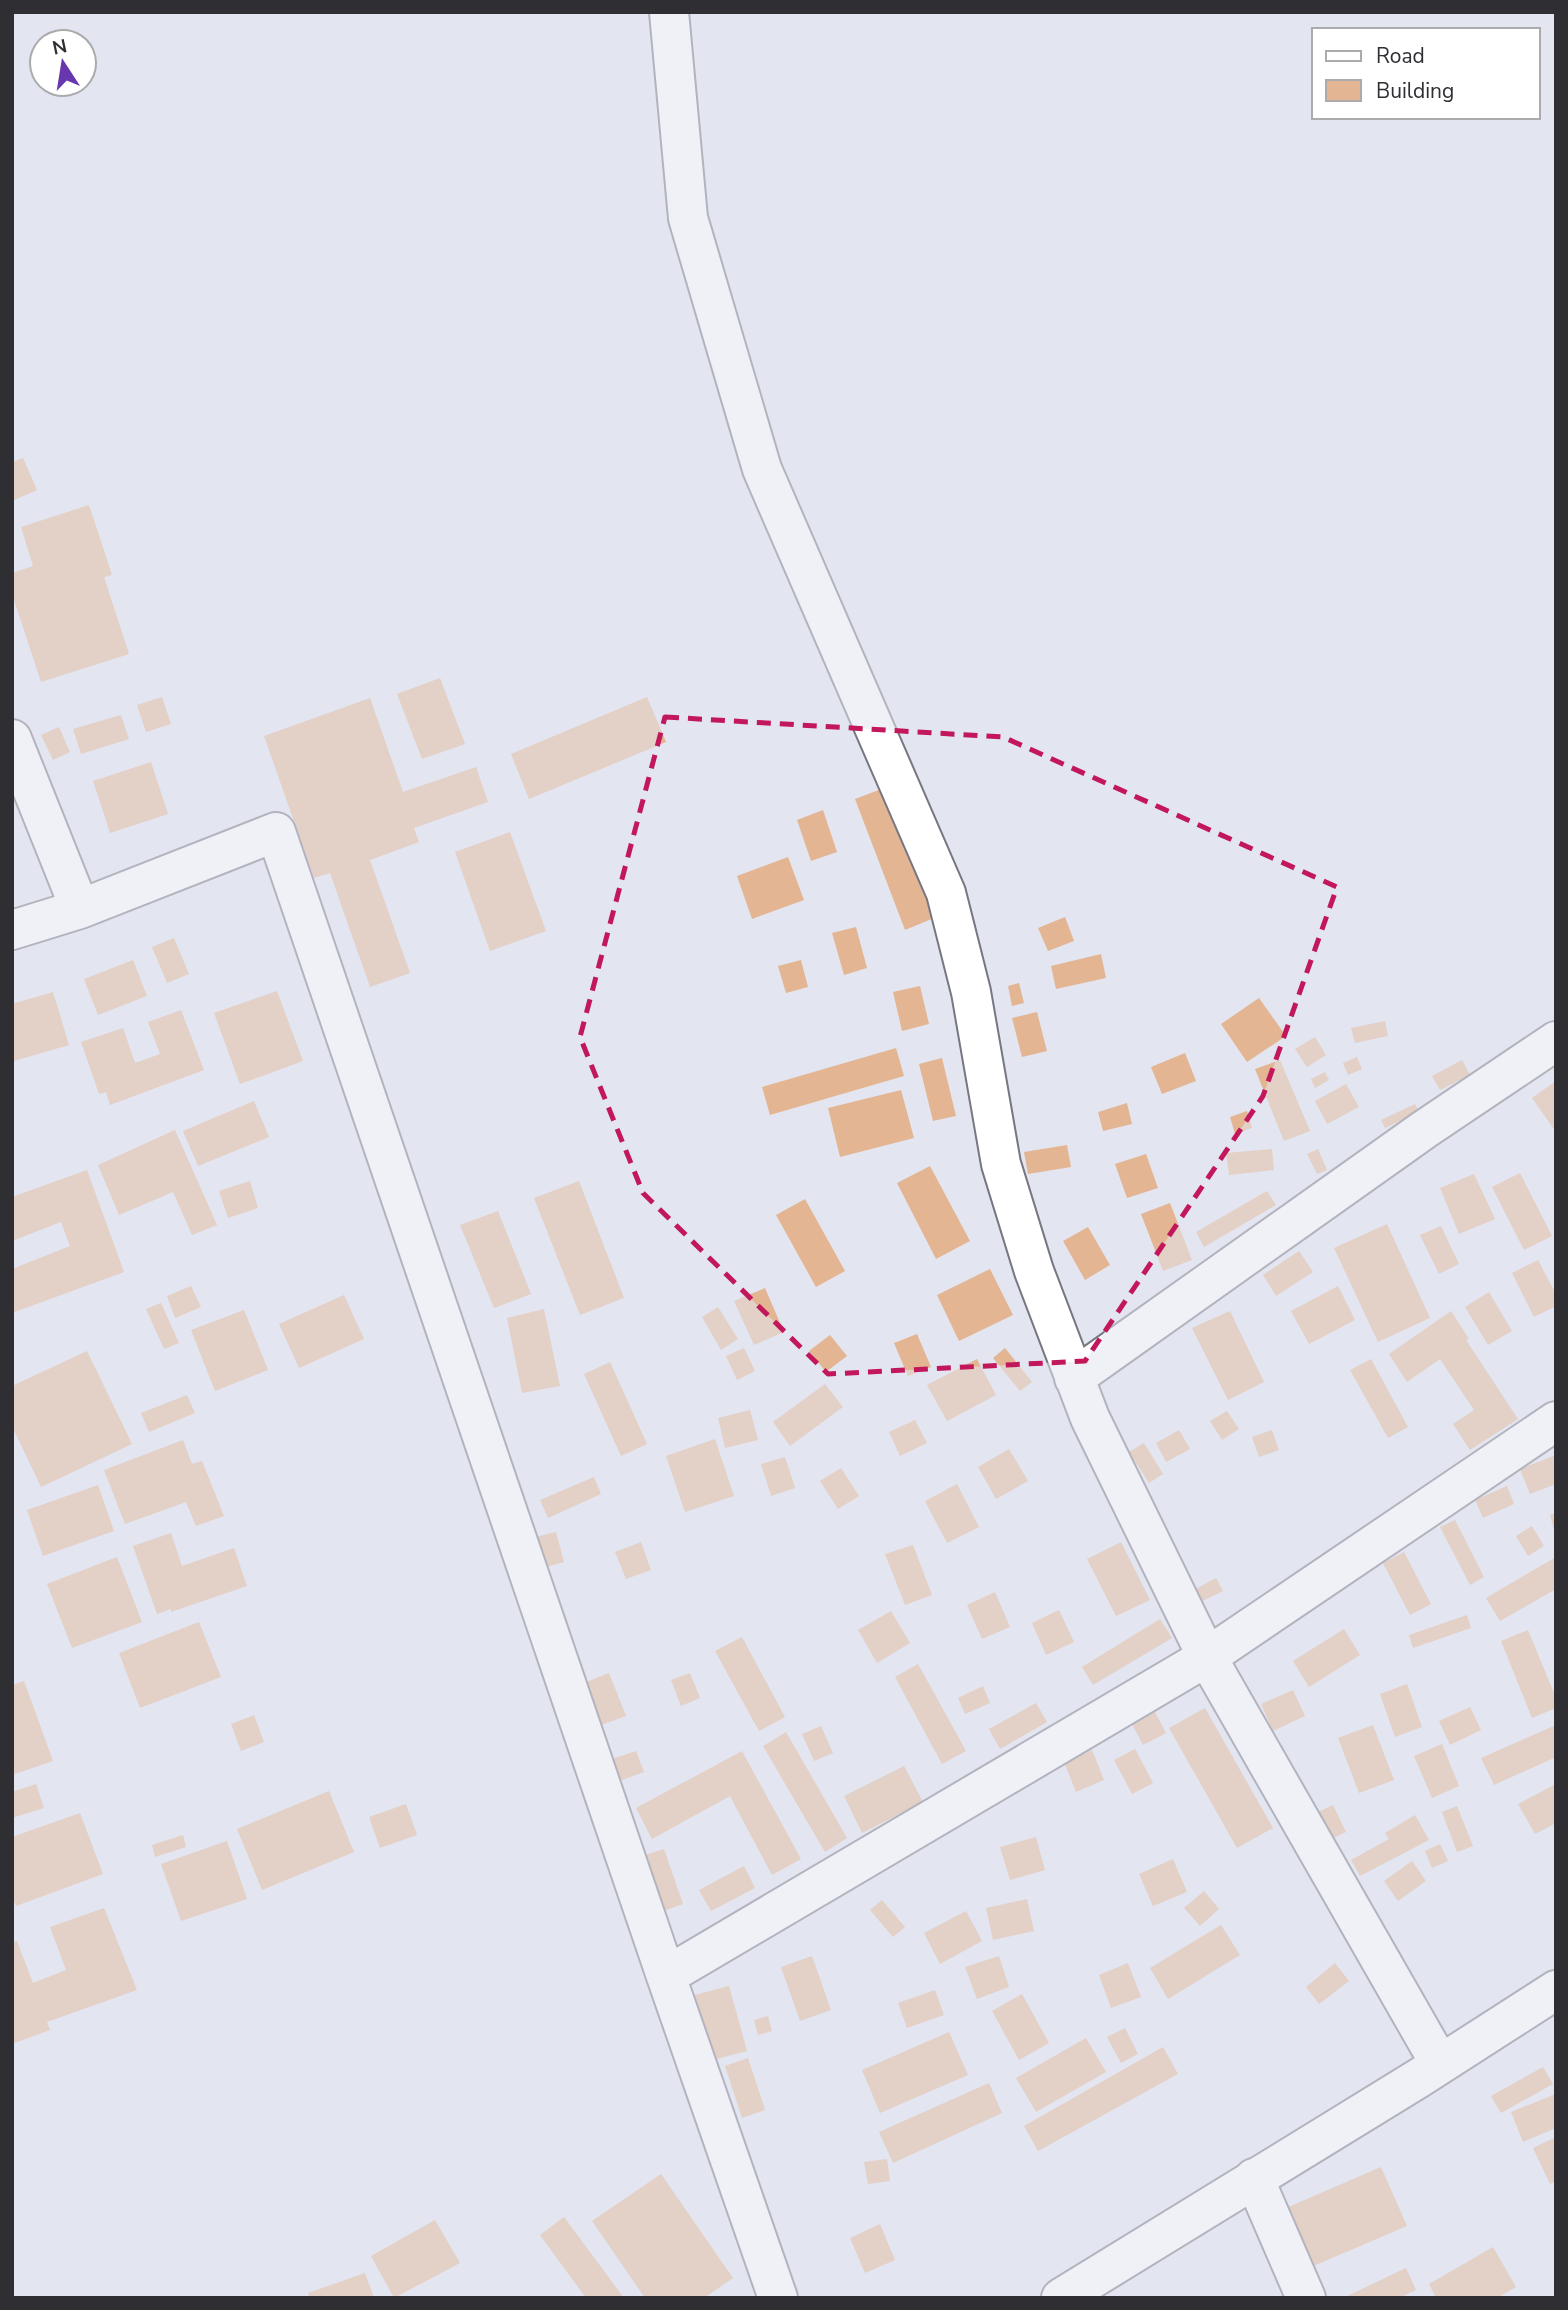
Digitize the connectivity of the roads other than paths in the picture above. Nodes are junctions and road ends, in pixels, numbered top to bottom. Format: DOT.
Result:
graph roads {
  1 [pos="668,12"];
  2 [pos="12,739"];
  3 [pos="80,908"];
  4 [pos="12,930"];
  5 [pos="1556,1041"];
  6 [pos="1074,1378"];
  7 [pos="1556,1421"];
  8 [pos="1207,1657"];
  9 [pos="666,1976"];
  10 [pos="1556,1990"];
  11 [pos="1440,2064"];
  12 [pos="1254,2178"];
  13 [pos="778,2298"];
  14 [pos="1061,2298"];
  15 [pos="1307,2298"];
  1 -- 6 [label="main road"];
  2 -- 3 [label="main road"];
  3 -- 4 [label="main road"];
  3 -- 9 [label="main road"];
  5 -- 6 [label="main road"];
  6 -- 8 [label="main road"];
  7 -- 8 [label="main road"];
  8 -- 9 [label="main road"];
  8 -- 11 [label="main road"];
  9 -- 13 [label="main road"];
  10 -- 11 [label="main road"];
  11 -- 12 [label="main road"];
  12 -- 14 [label="main road"];
  12 -- 15 [label="main road"];
}
